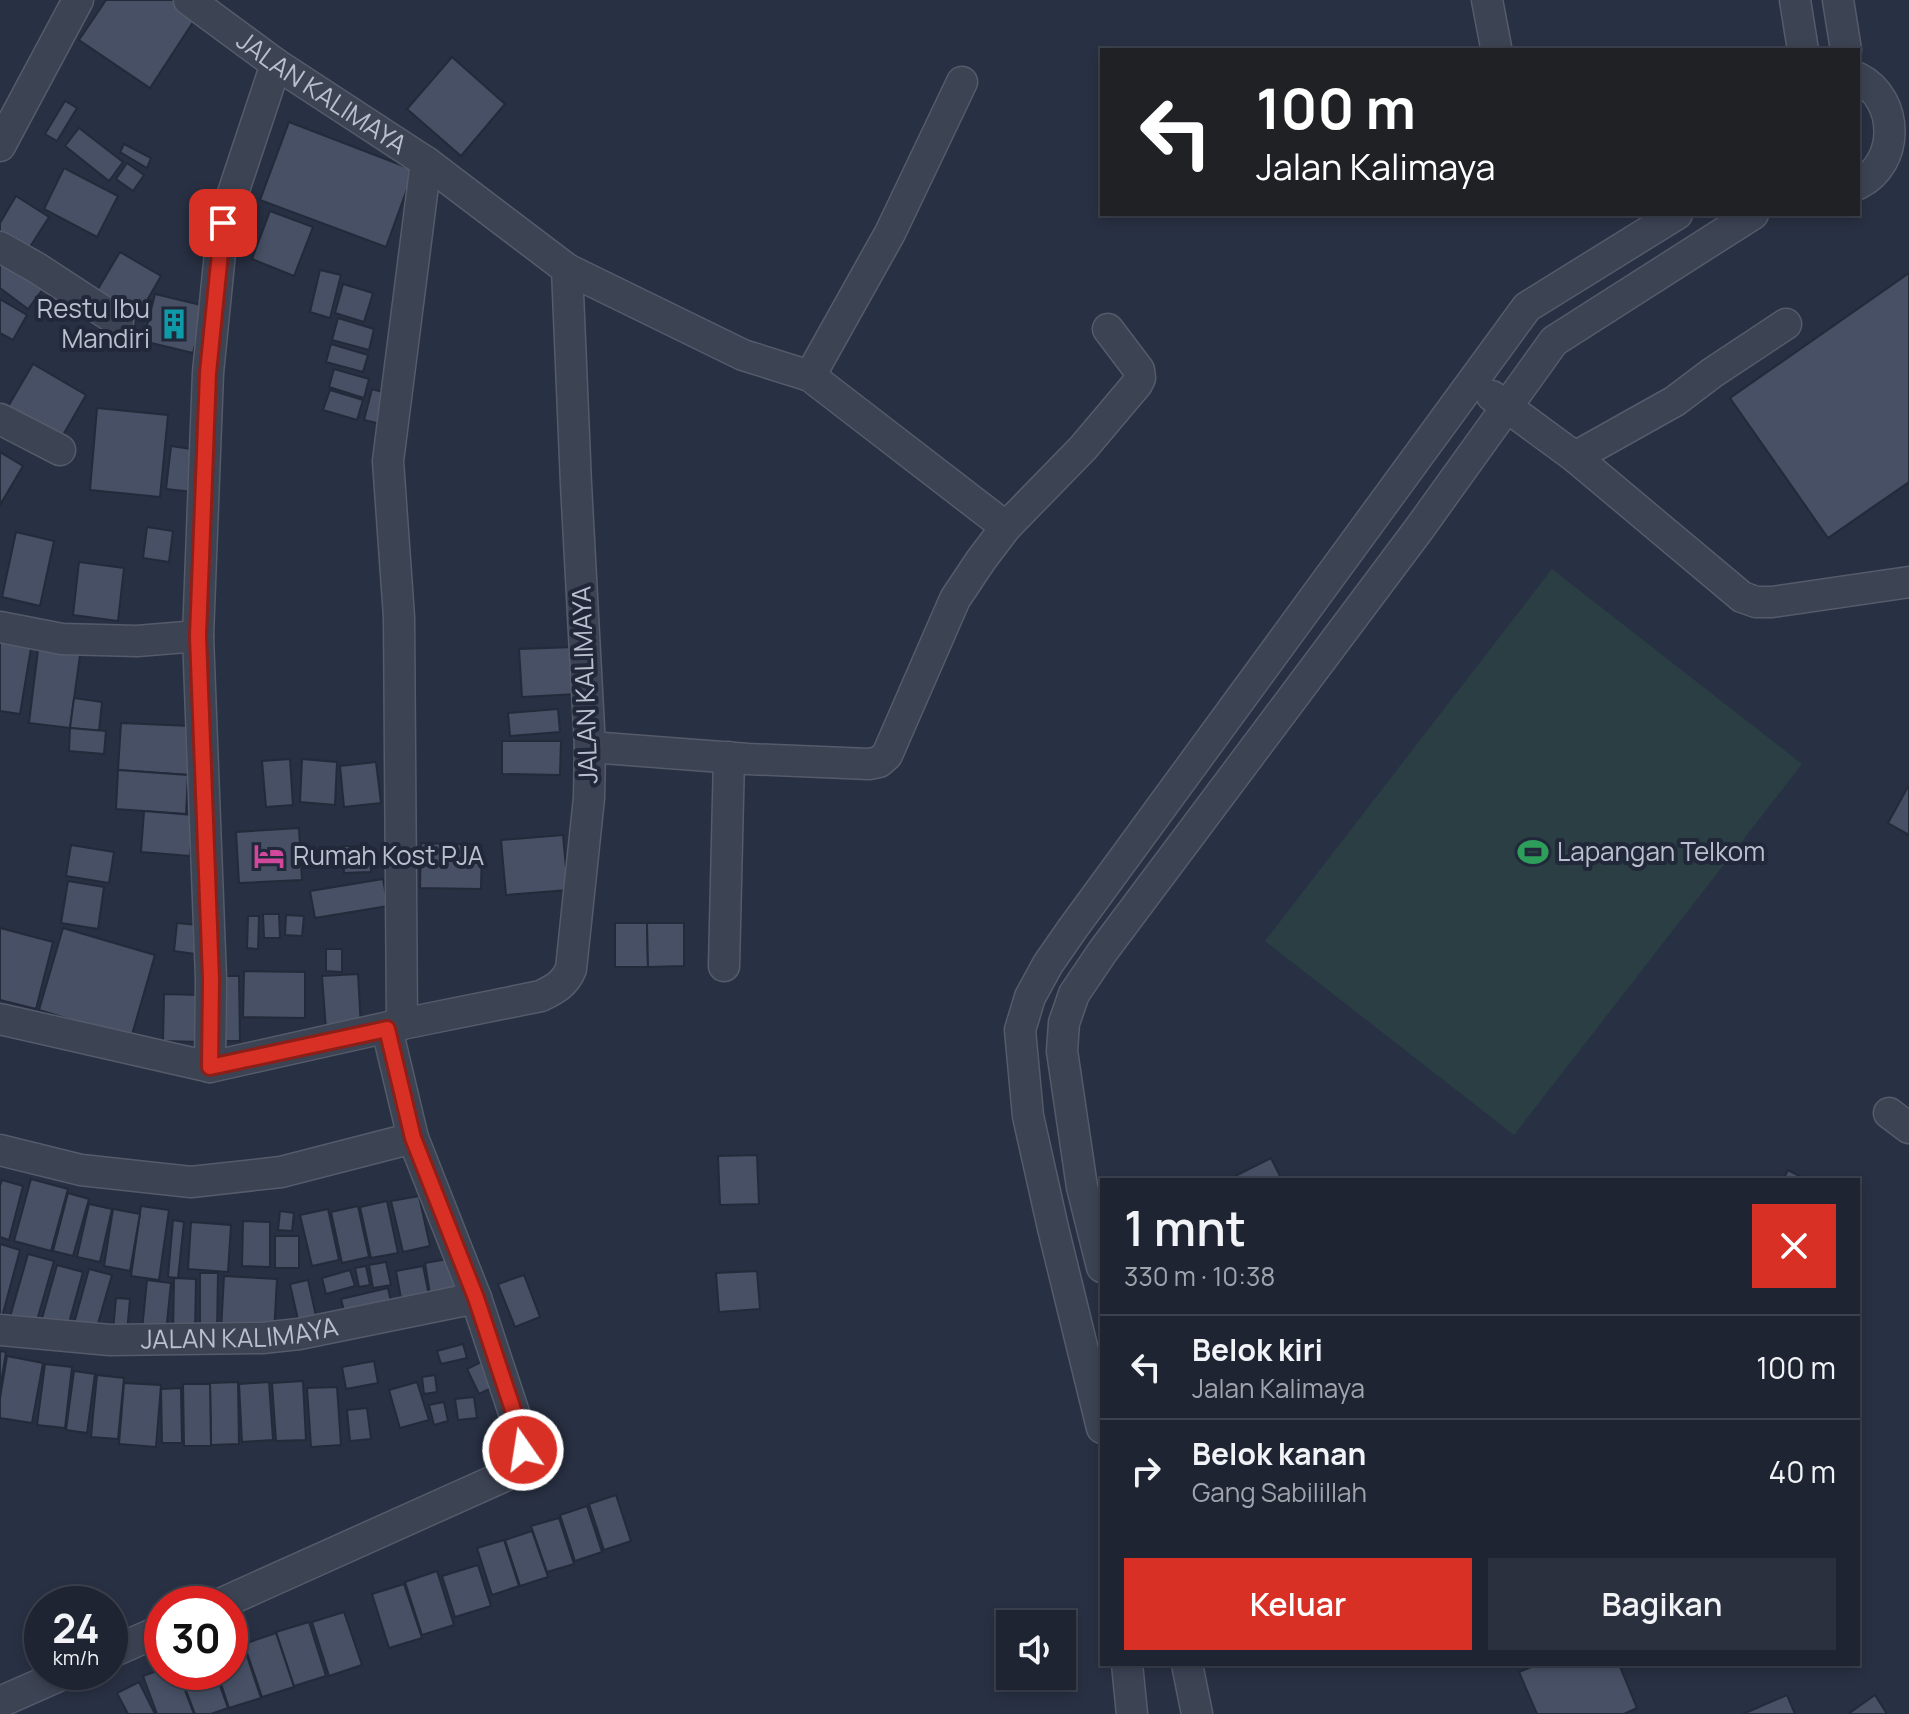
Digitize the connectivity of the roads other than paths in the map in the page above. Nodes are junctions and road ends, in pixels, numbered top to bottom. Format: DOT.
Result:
graph roads {
  1 [pos="78,0"];
  2 [pos="189,0"];
  3 [pos="1487,0"];
  4 [pos="1795,0"];
  5 [pos="1838,0"];
  6 [pos="1496,47"];
  7 [pos="1803,48"];
  8 [pos="1846,48"];
  9 [pos="276,64"];
  10 [pos="1860,79"];
  11 [pos="962,82"];
  12 [pos="1900,123"];
  13 [pos="0,146"];
  14 [pos="426,162"];
  15 [pos="1860,183"];
  16 [pos="1674,216"];
  17 [pos="1750,216"];
  18 [pos="0,247"];
  19 [pos="567,269"];
  20 [pos="1527,307"];
  21 [pos="118,321"];
  22 [pos="1786,324"];
  23 [pos="1108,329"];
  24 [pos="1554,341"];
  25 [pos="810,376"];
  26 [pos="1472,381"];
  27 [pos="1507,407"];
  28 [pos="0,419"];
  29 [pos="60,450"];
  30 [pos="1575,457"];
  31 [pos="1006,527"];
  32 [pos="1909,582"];
  33 [pos="0,627"];
  34 [pos="198,636"];
  35 [pos="590,747"];
  36 [pos="729,757"];
  37 [pos="1073,928"];
  38 [pos="1103,951"];
  39 [pos="724,966"];
  40 [pos="0,1019"];
  41 [pos="394,1026"];
  42 [pos="210,1067"];
  43 [pos="413,1138"];
  44 [pos="0,1150"];
  45 [pos="1082,1187"];
  46 [pos="1047,1198"];
  47 [pos="1100,1259"];
  48 [pos="476,1298"];
  49 [pos="0,1330"];
  50 [pos="1100,1420"];
  51 [pos="248,1591"];
  52 [pos="1127,1666"];
  53 [pos="1187,1666"];
  54 [pos="27,1690"];
  55 [pos="0,1702"];
  56 [pos="1132,1714"];
  57 [pos="1197,1714"];
  1 -- 13 [label="street"];
  2 -- 9 [label="street, JALAN KALIMAYA"];
  3 -- 6 [label="street"];
  4 -- 7 [label="street"];
  5 -- 8 [label="street"];
  9 -- 14 [label="street, JALAN KALIMAYA"];
  9 -- 34 [label="street"];
  10 -- 12 [label="street"];
  11 -- 25 [label="street"];
  12 -- 15 [label="street"];
  14 -- 19 [label="street, JALAN KALIMAYA"];
  14 -- 41 [label="street"];
  16 -- 20 [label="street"];
  17 -- 24 [label="street"];
  18 -- 21 [label="street"];
  19 -- 25 [label="street"];
  19 -- 35 [label="street, JALAN KALIMAYA"];
  20 -- 24 [label="street"];
  20 -- 26 [label="street"];
  22 -- 30 [label="street"];
  23 -- 31 [label="street"];
  24 -- 27 [label="street"];
  25 -- 31 [label="street"];
  26 -- 27 [label="street"];
  26 -- 37 [label="street"];
  27 -- 30 [label="street"];
  27 -- 38 [label="street"];
  28 -- 29 [label="street"];
  30 -- 32 [label="street"];
  31 -- 36 [label="street"];
  33 -- 34 [label="street"];
  34 -- 42 [label="street"];
  35 -- 36 [label="street"];
  35 -- 41 [label="street, JALAN KALIMAYA"];
  36 -- 39 [label="street"];
  37 -- 38 [label="street"];
  37 -- 46 [label="street"];
  38 -- 45 [label="street"];
  40 -- 42 [label="street, JALAN KALIMAYA"];
  41 -- 42 [label="street, JALAN KALIMAYA"];
  41 -- 43 [label="street"];
  43 -- 44 [label="street"];
  43 -- 48 [label="street"];
  45 -- 46 [label="street"];
  45 -- 47 [label="street"];
  46 -- 50 [label="street"];
  48 -- 49 [label="street, JALAN KALIMAYA"];
  48 -- 51 [label="street"];
  52 -- 56 [label="street"];
  53 -- 57 [label="street"];
  54 -- 55 [label="street"];
}
